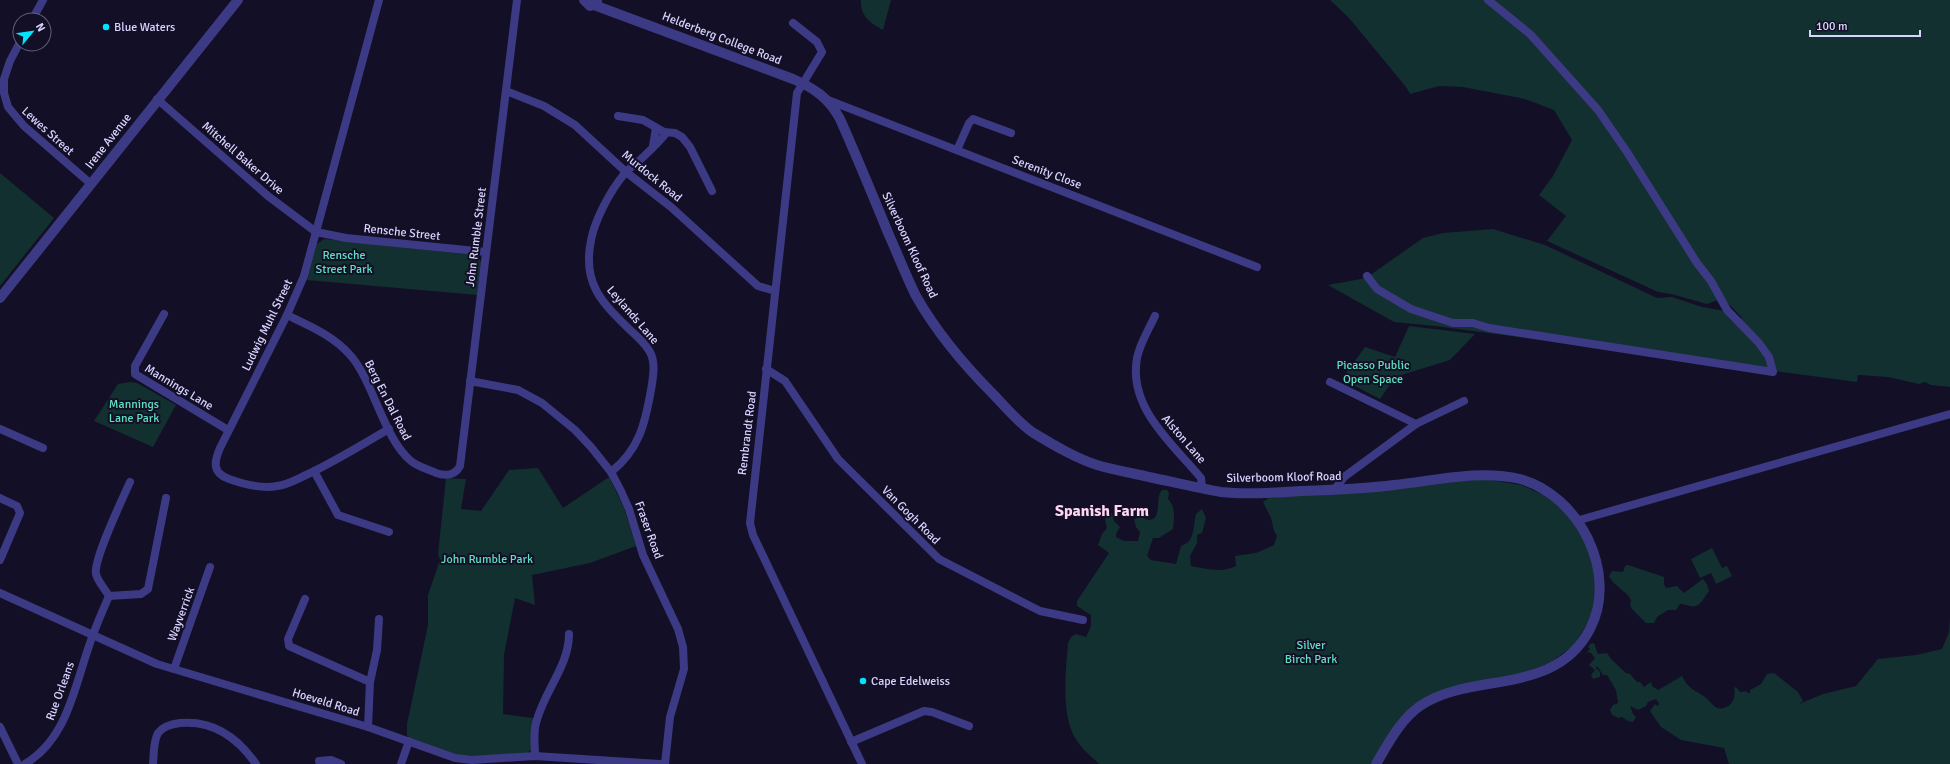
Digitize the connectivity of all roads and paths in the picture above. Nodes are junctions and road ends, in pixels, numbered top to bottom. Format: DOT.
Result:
graph roads {
  1 [pos="43,0"];
  2 [pos="238,0"];
  3 [pos="378,0"];
  4 [pos="517,0"];
  5 [pos="1488,0"];
  6 [pos="590,1"];
  7 [pos="36,12"];
  8 [pos="793,23"];
  9 [pos="15,52"];
  10 [pos="803,83"];
  11 [pos="506,91"];
  12 [pos="157,99"];
  13 [pos="828,100"];
  14 [pos="618,116"];
  15 [pos="656,128"];
  16 [pos="666,133"];
  17 [pos="1011,133"];
  18 [pos="653,146"];
  19 [pos="957,150"];
  20 [pos="626,172"];
  21 [pos="91,184"];
  22 [pos="712,191"];
  23 [pos="316,232"];
  24 [pos="486,252"];
  25 [pos="1257,267"];
  26 [pos="1367,276"];
  27 [pos="775,291"];
  28 [pos="0,298"];
  29 [pos="164,314"];
  30 [pos="287,315"];
  31 [pos="1155,316"];
  32 [pos="766,369"];
  33 [pos="470,381"];
  34 [pos="1330,382"];
  35 [pos="1464,401"];
  36 [pos="1950,414"];
  37 [pos="1416,424"];
  38 [pos="0,429"];
  39 [pos="389,429"];
  40 [pos="228,430"];
  41 [pos="43,448"];
  42 [pos="314,471"];
  43 [pos="611,472"];
  44 [pos="452,474"];
  45 [pos="130,482"];
  46 [pos="1202,488"];
  47 [pos="1335,489"];
  48 [pos="0,498"];
  49 [pos="166,498"];
  50 [pos="1576,521"];
  51 [pos="389,532"];
  52 [pos="0,560"];
  53 [pos="210,567"];
  54 [pos="0,593"];
  55 [pos="109,596"];
  56 [pos="305,599"];
  57 [pos="379,619"];
  58 [pos="1083,620"];
  59 [pos="569,634"];
  60 [pos="92,636"];
  61 [pos="174,669"];
  62 [pos="370,682"];
  63 [pos="969,726"];
  64 [pos="0,727"];
  65 [pos="368,727"];
  66 [pos="409,741"];
  67 [pos="851,742"];
  68 [pos="535,756"];
  69 [pos="318,761"];
  70 [pos="472,762"];
  71 [pos="18,764"];
  72 [pos="25,764"];
  73 [pos="153,764"];
  74 [pos="256,764"];
  75 [pos="341,764"];
  76 [pos="401,764"];
  77 [pos="660,764"];
  78 [pos="665,764"];
  79 [pos="862,764"];
  80 [pos="1376,764"];
  1 -- 7 [label="street"];
  2 -- 12 [label="street, Irene Avenue"];
  3 -- 23 [label="street, Ludwig Muhl Street"];
  4 -- 11 [label="street, John Rumble Street"];
  5 -- 26 [label="street"];
  6 -- 10 [label="street, Helderberg College Road"];
  8 -- 10 [label="street, Rembrandt Road"];
  9 -- 21 [label="street, Lewes Street"];
  10 -- 13 [label="street, Silverboom Kloof Road"];
  10 -- 27 [label="street, Rembrandt Road"];
  11 -- 20 [label="street, Murdock Road"];
  11 -- 24 [label="street, John Rumble Street"];
  12 -- 21 [label="street, Irene Avenue"];
  12 -- 23 [label="street, Mitchell Baker Drive"];
  13 -- 19 [label="street, Serenity Close"];
  13 -- 46 [label="street, Silverboom Kloof Road"];
  14 -- 15 [label="street"];
  15 -- 16 [label="street"];
  15 -- 18 [label="street"];
  16 -- 18 [label="street, Leylands Lane"];
  16 -- 22 [label="street"];
  17 -- 19 [label="street"];
  18 -- 20 [label="street, Leylands Lane"];
  19 -- 25 [label="street, Serenity Close"];
  20 -- 27 [label="street, Murdock Road"];
  20 -- 43 [label="street, Leylands Lane"];
  21 -- 28 [label="street, Irene Avenue"];
  23 -- 24 [label="street, Rensche Street"];
  23 -- 30 [label="street, Ludwig Muhl Street"];
  24 -- 33 [label="street, John Rumble Street"];
  27 -- 32 [label="street, Rembrandt Road"];
  29 -- 40 [label="street, Mannings Lane"];
  30 -- 39 [label="street, Berg En Dal Road"];
  30 -- 40 [label="street, Ludwig Muhl Street"];
  31 -- 46 [label="street, Alston Lane"];
  32 -- 58 [label="street, Van Gogh Road"];
  32 -- 67 [label="street, Rembrandt Road"];
  33 -- 43 [label="street, Fraser Road"];
  33 -- 44 [label="street, John Rumble Street"];
  34 -- 37 [label="street"];
  35 -- 37 [label="street"];
  36 -- 50 [label="street"];
  37 -- 47 [label="street"];
  38 -- 41 [label="street"];
  39 -- 42 [label="street, Ludwig Muhl Street"];
  39 -- 44 [label="street, Berg En Dal Road"];
  40 -- 42 [label="street, Ludwig Muhl Street"];
  42 -- 51 [label="street"];
  43 -- 78 [label="street, Fraser Road"];
  45 -- 55 [label="street"];
  46 -- 47 [label="street, Silverboom Kloof Road"];
  47 -- 50 [label="street, Silverboom Kloof Road"];
  48 -- 52 [label="street"];
  49 -- 55 [label="street"];
  50 -- 80 [label="street, Silverboom Kloof Road"];
  53 -- 61 [label="street, Wayverrick"];
  54 -- 60 [label="street, Hoeveld Road"];
  55 -- 60 [label="street, Rue Orleans"];
  56 -- 62 [label="street"];
  57 -- 62 [label="street"];
  59 -- 68 [label="street"];
  60 -- 61 [label="street, Hoeveld Road"];
  60 -- 72 [label="street, Rue Orleans"];
  61 -- 65 [label="street, Hoeveld Road"];
  62 -- 65 [label="street"];
  63 -- 67 [label="street"];
  64 -- 71 [label="street"];
  65 -- 66 [label="street, Hoeveld Road"];
  66 -- 70 [label="street, Hoeveld Road"];
  66 -- 76 [label="street"];
  67 -- 79 [label="street, Rembrandt Road"];
  68 -- 70 [label="street, Hoeveld Road"];
  68 -- 77 [label="street, Hoeveld Road"];
  69 -- 75 [label="street"];
  73 -- 74 [label="street"];
}
